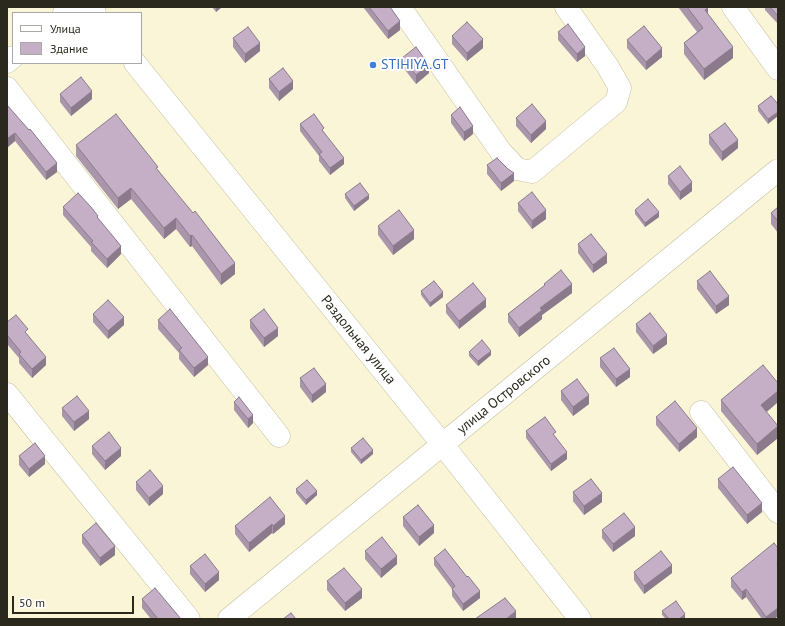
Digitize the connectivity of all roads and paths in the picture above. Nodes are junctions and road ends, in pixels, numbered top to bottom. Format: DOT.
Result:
graph roads {
  1 [pos="400,7"];
  2 [pos="566,7"];
  3 [pos="733,7"];
  4 [pos="136,64"];
  5 [pos="778,69"];
  6 [pos="7,88"];
  7 [pos="778,170"];
  8 [pos="7,394"];
  9 [pos="701,412"];
  10 [pos="280,436"];
  11 [pos="442,445"];
  12 [pos="778,512"];
  13 [pos="189,619"];
  14 [pos="229,619"];
  15 [pos="580,619"];
  1 -- 2 [label="street"];
  3 -- 5 [label="street"];
  4 -- 11 [label="street, Раздольная улица"];
  6 -- 10 [label="street"];
  7 -- 11 [label="street, улица Островского"];
  8 -- 13 [label="street"];
  9 -- 12 [label="street"];
  11 -- 14 [label="street, улица Островского"];
  11 -- 15 [label="street, Раздольная улица"];
}
